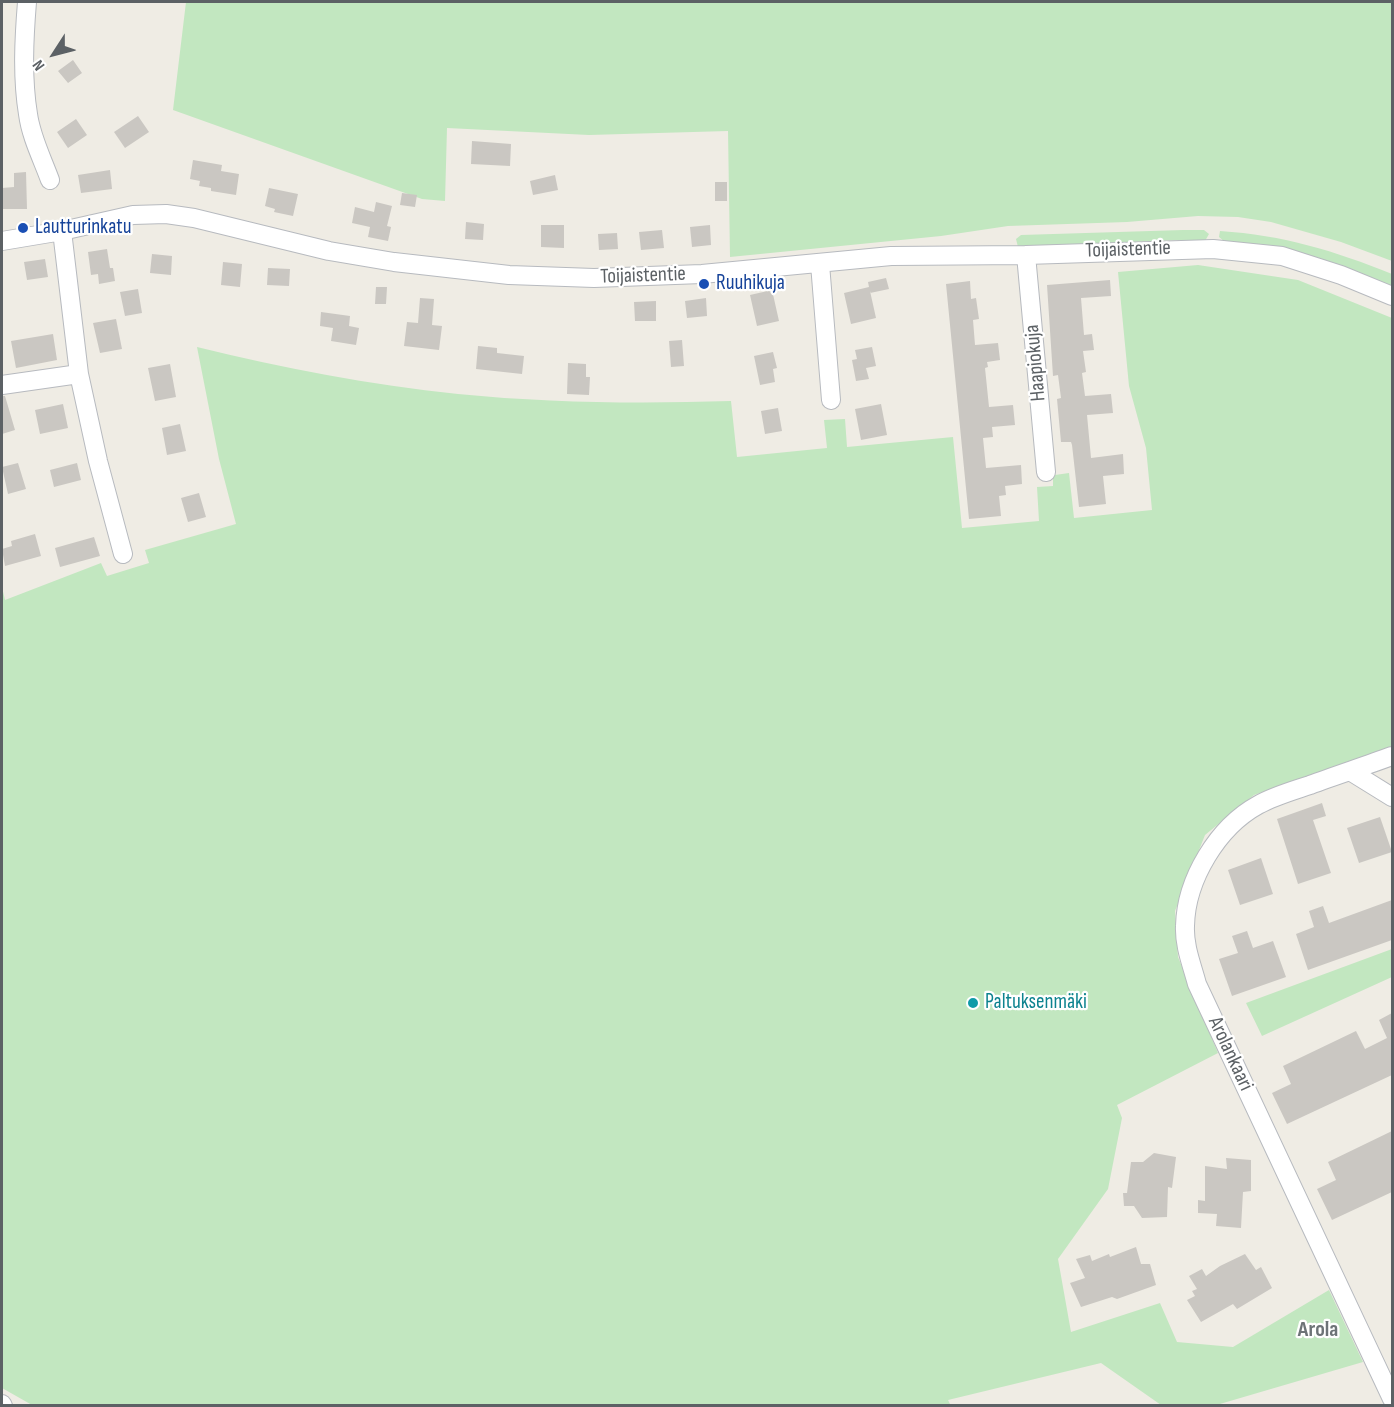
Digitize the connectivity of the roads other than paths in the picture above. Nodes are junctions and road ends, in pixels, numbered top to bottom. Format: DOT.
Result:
graph roads {
  1 [pos="27,2"];
  2 [pos="50,180"];
  3 [pos="62,231"];
  4 [pos="2,242"];
  5 [pos="1026,255"];
  6 [pos="820,264"];
  7 [pos="1392,296"];
  8 [pos="79,374"];
  9 [pos="2,385"];
  10 [pos="831,400"];
  11 [pos="1046,472"];
  12 [pos="123,554"];
  13 [pos="1392,756"];
  14 [pos="1350,771"];
  15 [pos="1392,797"];
  16 [pos="1392,1399"];
  1 -- 2 [label="street"];
  3 -- 4 [label="street, Toijaistentie"];
  3 -- 6 [label="street, Toijaistentie"];
  3 -- 8 [label="street"];
  5 -- 6 [label="street, Toijaistentie"];
  5 -- 7 [label="street, Toijaistentie"];
  5 -- 11 [label="street, Haapiokuja"];
  6 -- 10 [label="street"];
  8 -- 9 [label="street"];
  8 -- 12 [label="street"];
  13 -- 14 [label="street, Arolankaari"];
  14 -- 15 [label="street"];
  14 -- 16 [label="street, Arolankaari"];
}
